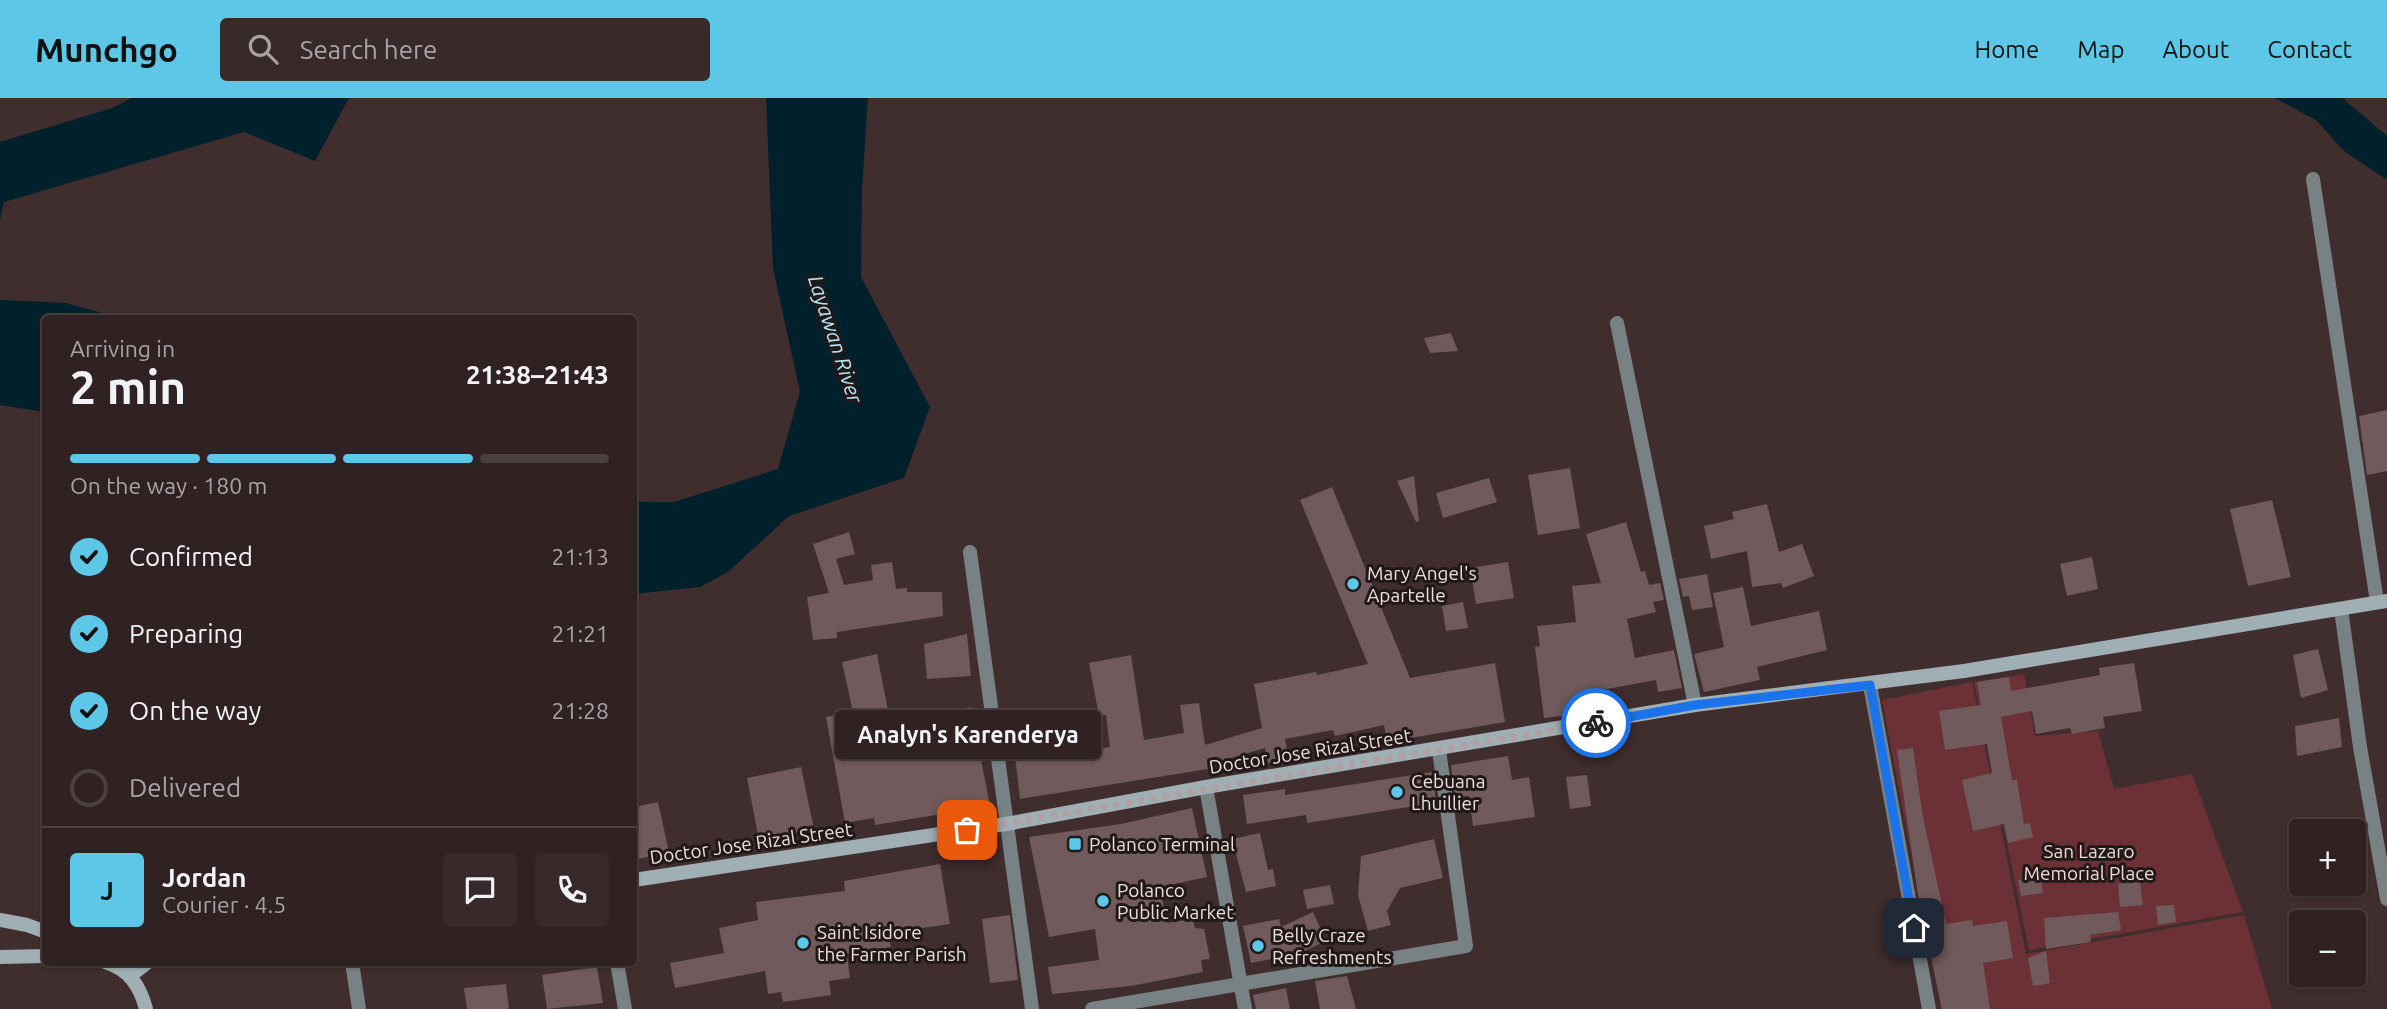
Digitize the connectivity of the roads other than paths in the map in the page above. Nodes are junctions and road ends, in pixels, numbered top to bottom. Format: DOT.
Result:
graph roads {
  1 [pos="2313,179"];
  2 [pos="1616,323"];
  3 [pos="970,552"];
  4 [pos="2382,601"];
  5 [pos="2341,609"];
  6 [pos="1870,685"];
  7 [pos="1695,705"];
  8 [pos="1439,750"];
  9 [pos="1206,787"];
  10 [pos="1006,824"];
  11 [pos="637,880"];
  12 [pos="2387,899"];
  13 [pos="0,920"];
  14 [pos="42,931"];
  15 [pos="42,956"];
  16 [pos="0,957"];
  17 [pos="112,966"];
  18 [pos="143,966"];
  19 [pos="353,966"];
  20 [pos="618,966"];
  21 [pos="130,976"];
  22 [pos="1241,983"];
  23 [pos="146,1009"];
  24 [pos="359,1009"];
  25 [pos="625,1009"];
  26 [pos="1032,1009"];
  27 [pos="1092,1009"];
  28 [pos="1245,1009"];
  29 [pos="1929,1009"];
  1 -- 4 [label="street"];
  2 -- 7 [label="street"];
  3 -- 10 [label="street"];
  4 -- 5 [label="main road, Doctor Jose Rizal Street"];
  5 -- 6 [label="main road, Doctor Jose Rizal Street"];
  5 -- 12 [label="street"];
  6 -- 7 [label="main road, Doctor Jose Rizal Street"];
  6 -- 29 [label="street"];
  7 -- 8 [label="main road, Doctor Jose Rizal Street"];
  8 -- 9 [label="main road, Doctor Jose Rizal Street"];
  8 -- 22 [label="street"];
  9 -- 10 [label="main road, Doctor Jose Rizal Street"];
  9 -- 22 [label="street"];
  10 -- 11 [label="main road, Doctor Jose Rizal Street"];
  10 -- 26 [label="street"];
  13 -- 14 [label="main road"];
  15 -- 16 [label="main road"];
  17 -- 21 [label="main road"];
  18 -- 21 [label="main road"];
  19 -- 24 [label="street"];
  20 -- 25 [label="street"];
  21 -- 23 [label="main road"];
  22 -- 27 [label="street"];
  22 -- 28 [label="street"];
}
